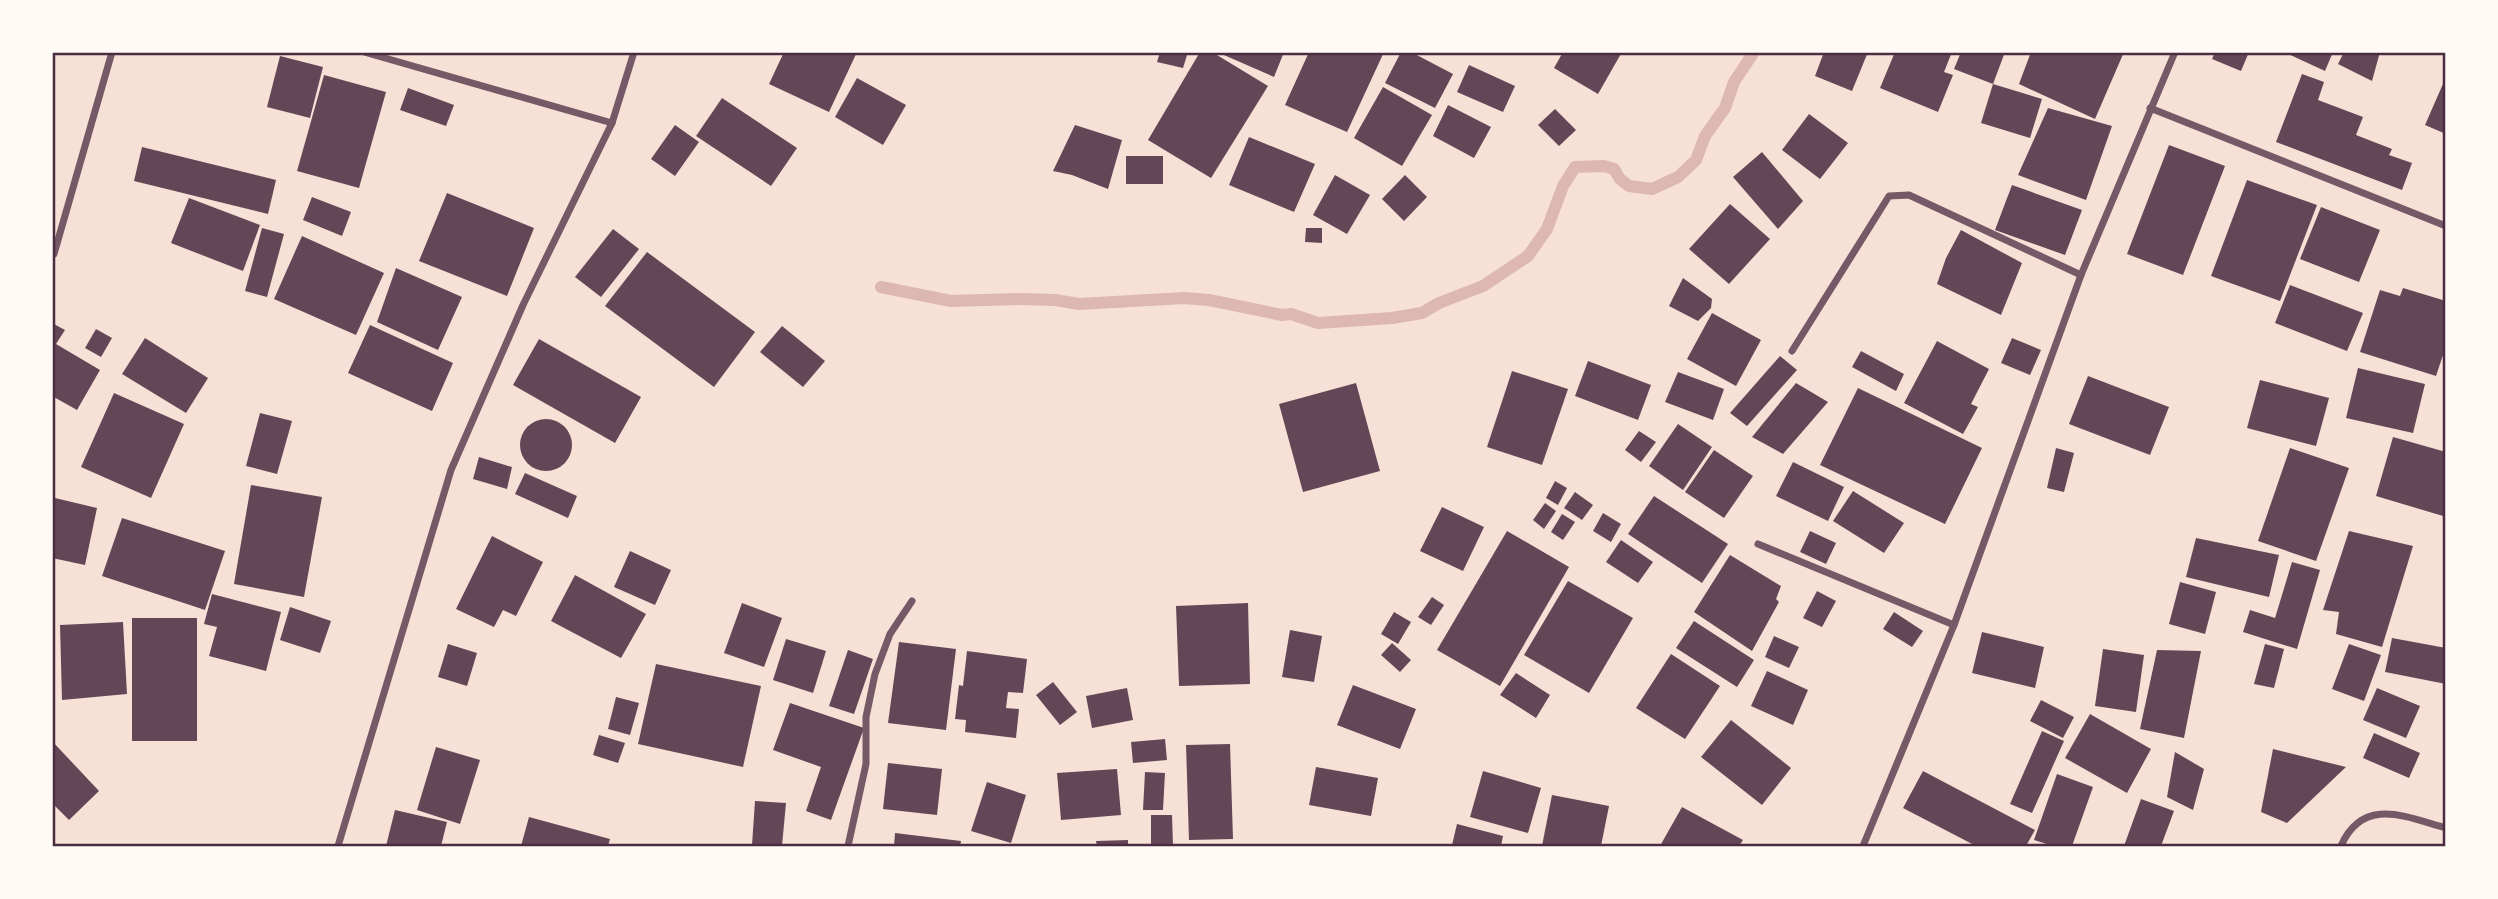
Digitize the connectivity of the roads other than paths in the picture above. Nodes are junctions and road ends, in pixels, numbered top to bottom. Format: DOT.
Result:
graph roads {
  1 [pos="112,52"];
  2 [pos="364,52"];
  3 [pos="634,52"];
  4 [pos="2175,52"];
  5 [pos="2150,108"];
  6 [pos="612,123"];
  7 [pos="2445,226"];
  8 [pos="54,254"];
  9 [pos="2081,275"];
  10 [pos="1792,351"];
  11 [pos="1758,544"];
  12 [pos="912,601"];
  13 [pos="1954,625"];
  14 [pos="2445,828"];
  15 [pos="338,846"];
  16 [pos="848,846"];
  17 [pos="1863,846"];
  18 [pos="2341,846"];
  1 -- 8 [label="street"];
  2 -- 6 [label="street"];
  3 -- 6 [label="street"];
  4 -- 5 [label="street"];
  5 -- 7 [label="street"];
  5 -- 9 [label="street"];
  6 -- 15 [label="street"];
  9 -- 10 [label="street"];
  9 -- 13 [label="street"];
  11 -- 13 [label="street"];
  12 -- 16 [label="street"];
  13 -- 17 [label="street"];
  14 -- 18 [label="street"];
}
